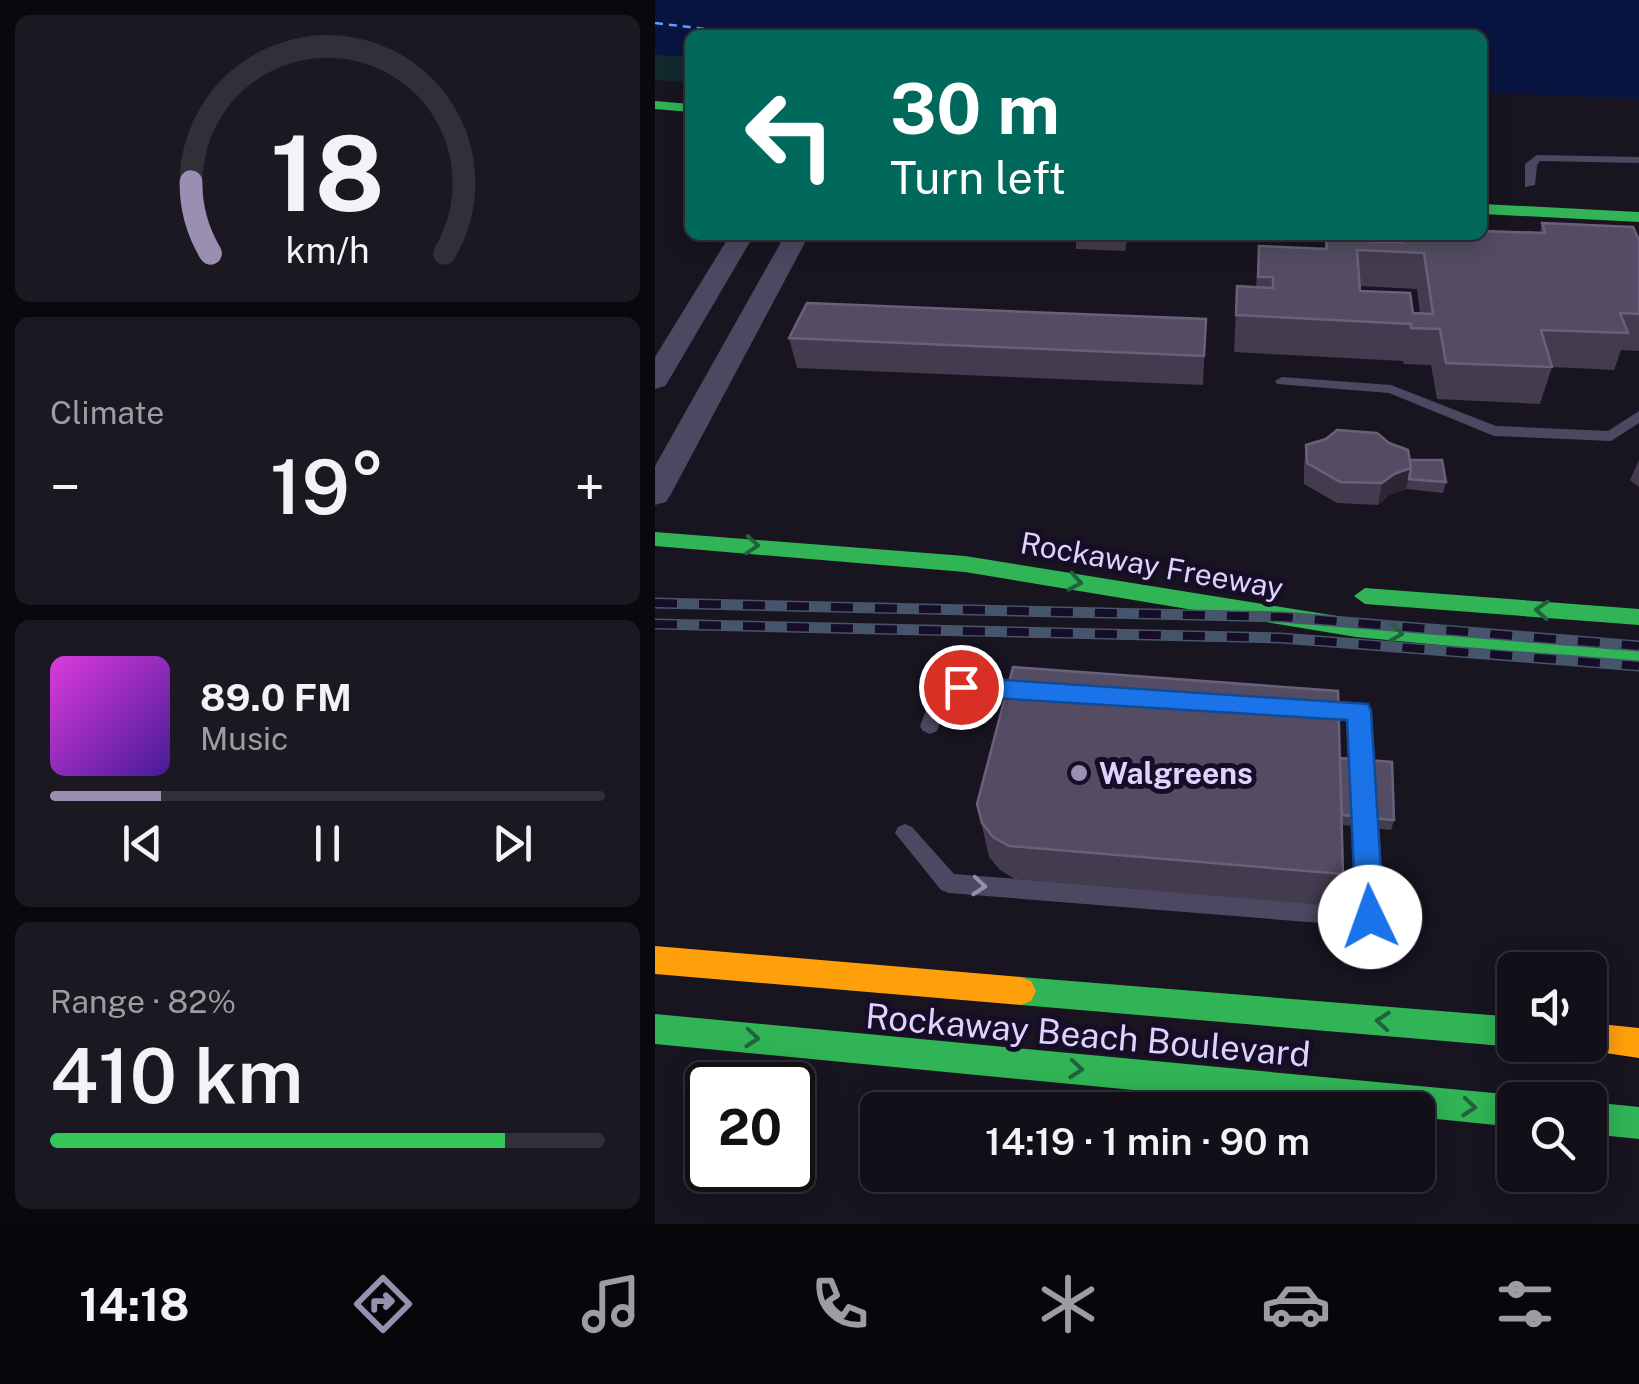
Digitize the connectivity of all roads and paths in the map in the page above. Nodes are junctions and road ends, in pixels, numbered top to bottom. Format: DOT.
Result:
graph roads {
  1 [pos="655,90"];
  2 [pos="685,92"];
  3 [pos="655,106"];
  4 [pos="685,108"];
  5 [pos="1639,160"];
  6 [pos="1498,184"];
  7 [pos="1538,186"];
  8 [pos="1487,209"];
  9 [pos="1639,217"];
  10 [pos="739,240"];
  11 [pos="794,240"];
  12 [pos="1405,240"];
  13 [pos="1428,242"];
  14 [pos="655,380"];
  15 [pos="1282,381"];
  16 [pos="1639,416"];
  17 [pos="660,502"];
  18 [pos="655,539"];
  19 [pos="1340,594"];
  20 [pos="1639,617"];
  21 [pos="1639,654"];
  22 [pos="1060,693"];
  23 [pos="1299,707"];
  24 [pos="930,726"];
  25 [pos="905,833"];
  26 [pos="655,960"];
  27 [pos="655,1029"];
  28 [pos="1497,1030"];
  29 [pos="1607,1040"];
  30 [pos="1639,1043"];
  31 [pos="1497,1109"];
  32 [pos="1607,1120"];
  33 [pos="1639,1123"];
  1 -- 2 [label="street"];
  3 -- 4 [label="street"];
  5 -- 7 [label="lane"];
  6 -- 7 [label="street"];
  8 -- 9 [label="street"];
  10 -- 14 [label="street"];
  11 -- 17 [label="street"];
  12 -- 13 [label="lane"];
  15 -- 16 [label="lane"];
  18 -- 21 [label="street, Rockaway Freeway, one-way"];
  20 -- 19 [label="street, one-way"];
  22 -- 24 [label="lane"];
  25 -- 23 [label="lane, one-way"];
  28 -- 26 [label="street, Rockaway Beach Boulevard, one-way"];
  27 -- 31 [label="street, Rockaway Beach Boulevard, one-way"];
  29 -- 30 [label="street"];
  32 -- 33 [label="street"];
}
